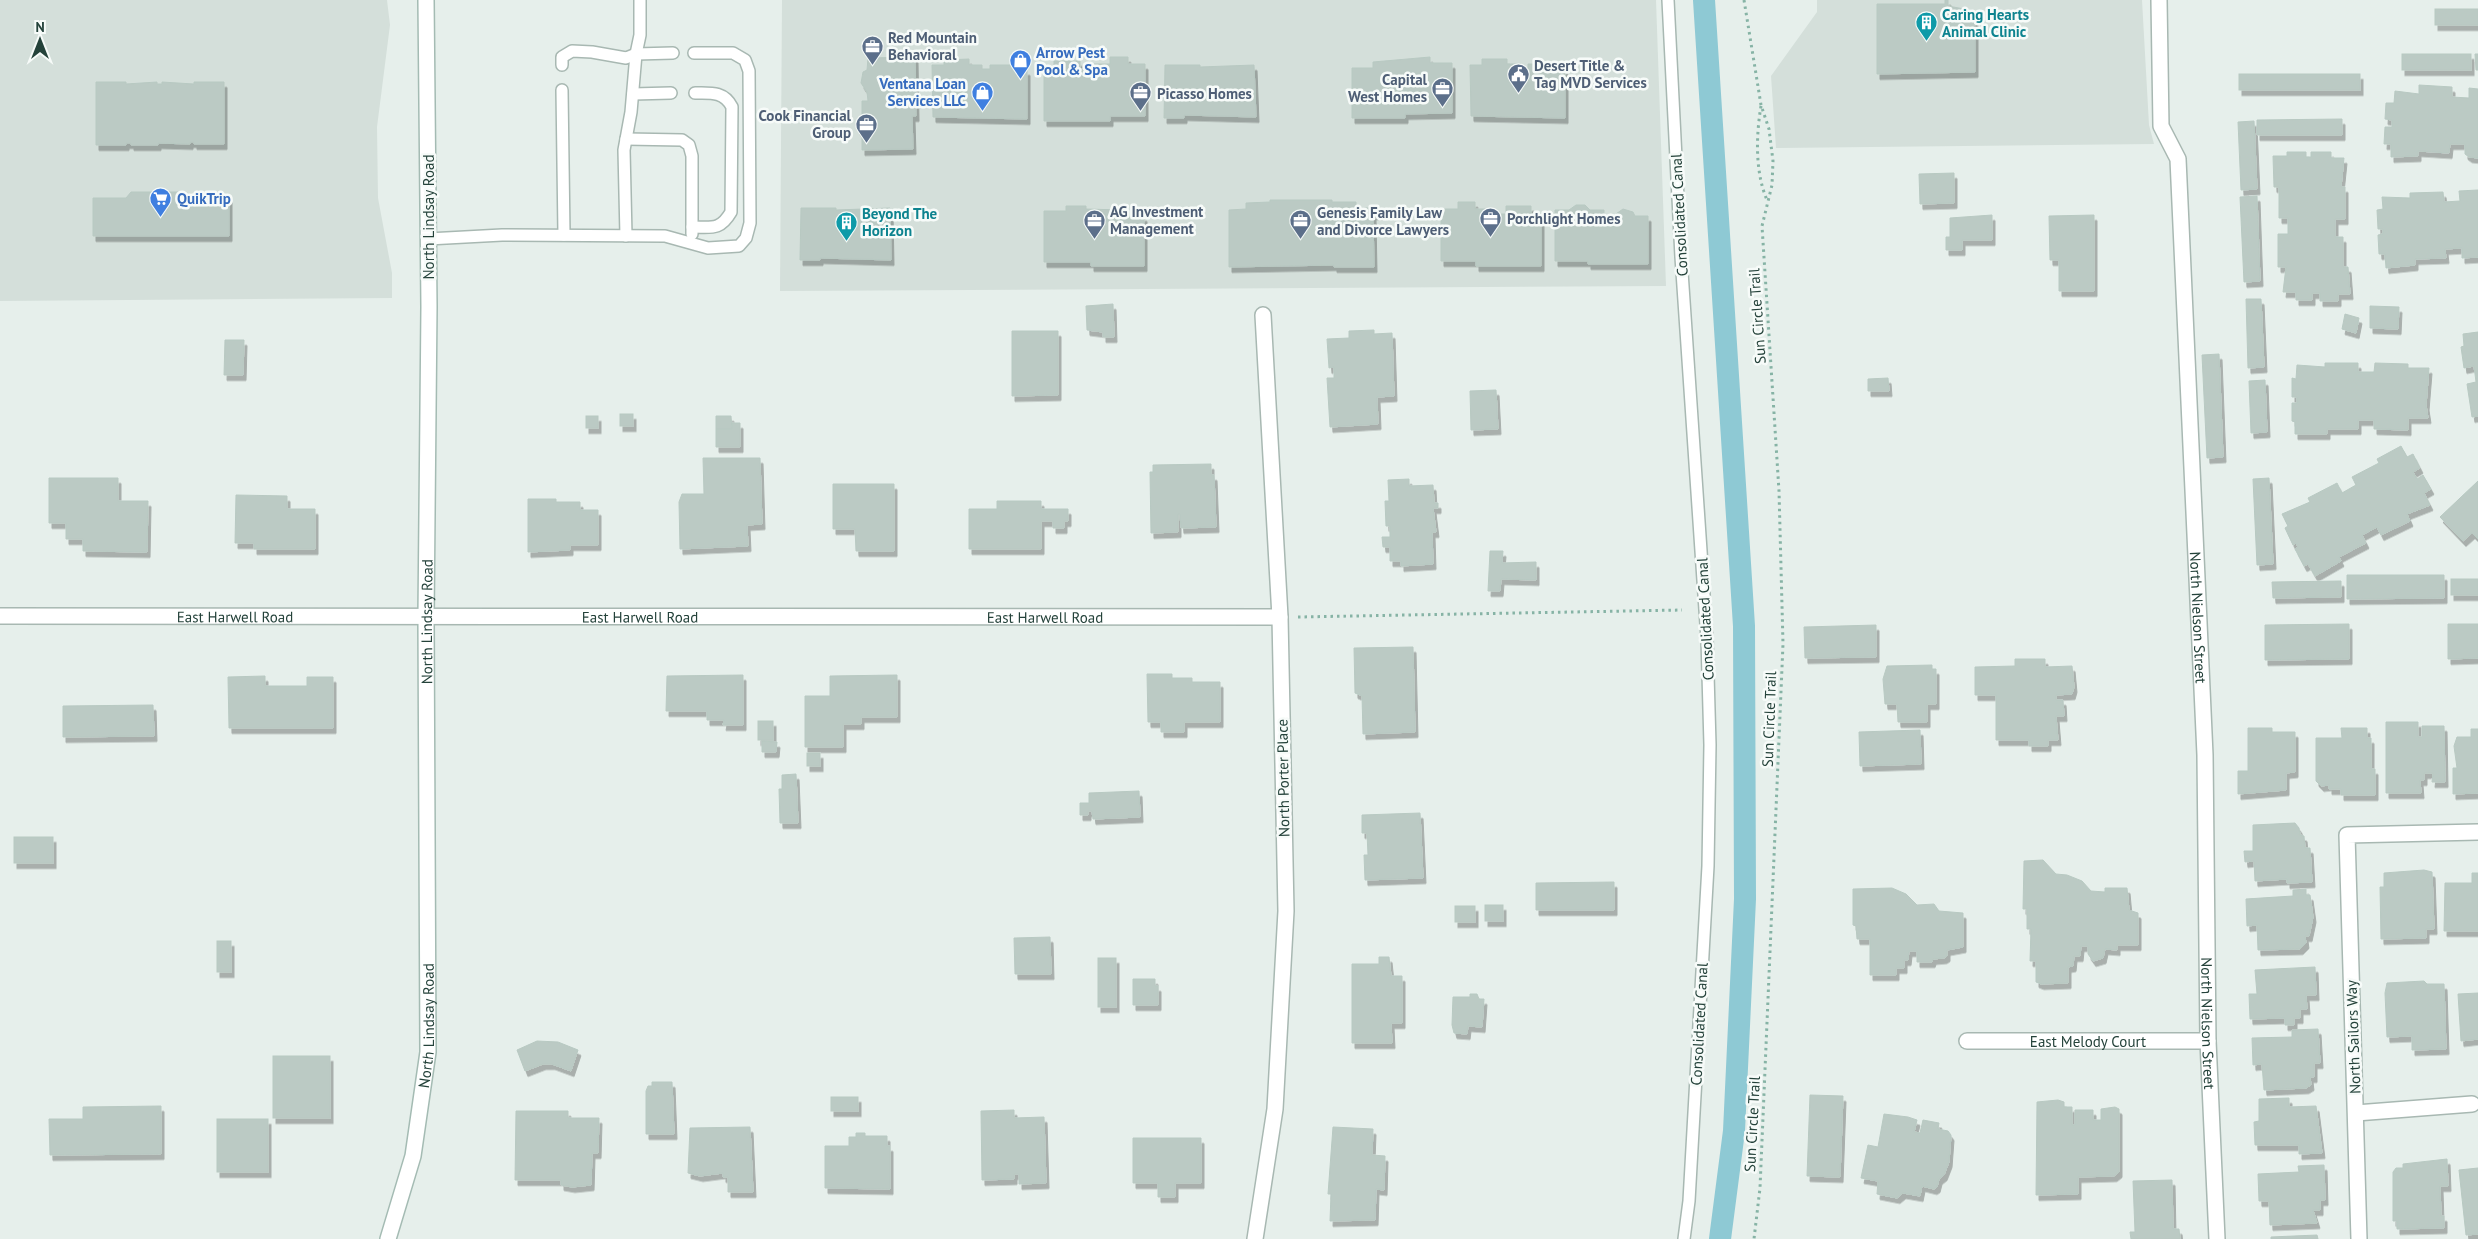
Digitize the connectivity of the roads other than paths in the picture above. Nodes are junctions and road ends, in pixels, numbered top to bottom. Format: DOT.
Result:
graph roads {
  1 [pos="426,0"];
  2 [pos="640,0"];
  3 [pos="1668,0"];
  4 [pos="2158,0"];
  5 [pos="673,53"];
  6 [pos="694,53"];
  7 [pos="636,54"];
  8 [pos="562,65"];
  9 [pos="562,90"];
  10 [pos="671,93"];
  11 [pos="695,93"];
  12 [pos="632,94"];
  13 [pos="626,139"];
  14 [pos="692,227"];
  15 [pos="564,235"];
  16 [pos="626,236"];
  17 [pos="428,239"];
  18 [pos="692,243"];
  19 [pos="1262,315"];
  20 [pos="0,616"];
  21 [pos="426,617"];
  22 [pos="1280,617"];
  23 [pos="2478,832"];
  24 [pos="1967,1041"];
  25 [pos="2208,1041"];
  26 [pos="2472,1104"];
  27 [pos="2356,1113"];
  28 [pos="388,1239"];
  29 [pos="1255,1239"];
  30 [pos="1684,1239"];
  31 [pos="2217,1239"];
  32 [pos="2360,1239"];
  1 -- 17 [label="street, North Lindsay Road"];
  2 -- 7 [label="lane"];
  3 -- 30 [label="lane, Consolidated Canal"];
  4 -- 25 [label="street, North Nielson Street"];
  5 -- 7 [label="lane"];
  6 -- 18 [label="lane"];
  7 -- 8 [label="lane"];
  7 -- 12 [label="lane"];
  9 -- 15 [label="lane"];
  10 -- 12 [label="lane"];
  11 -- 14 [label="lane"];
  12 -- 13 [label="lane"];
  13 -- 14 [label="lane"];
  13 -- 16 [label="lane"];
  14 -- 18 [label="lane"];
  15 -- 16 [label="lane"];
  15 -- 17 [label="lane"];
  16 -- 18 [label="lane"];
  17 -- 21 [label="street, North Lindsay Road"];
  19 -- 22 [label="street, North Porter Place"];
  20 -- 21 [label="street, East Harwell Road"];
  21 -- 22 [label="street, East Harwell Road"];
  21 -- 28 [label="street, North Lindsay Road"];
  22 -- 29 [label="street, North Porter Place"];
  23 -- 27 [label="street, North Sailors Way"];
  24 -- 25 [label="street, East Melody Court"];
  25 -- 31 [label="street, North Nielson Street"];
  26 -- 27 [label="street"];
  27 -- 32 [label="street, North Sailors Way"];
}
